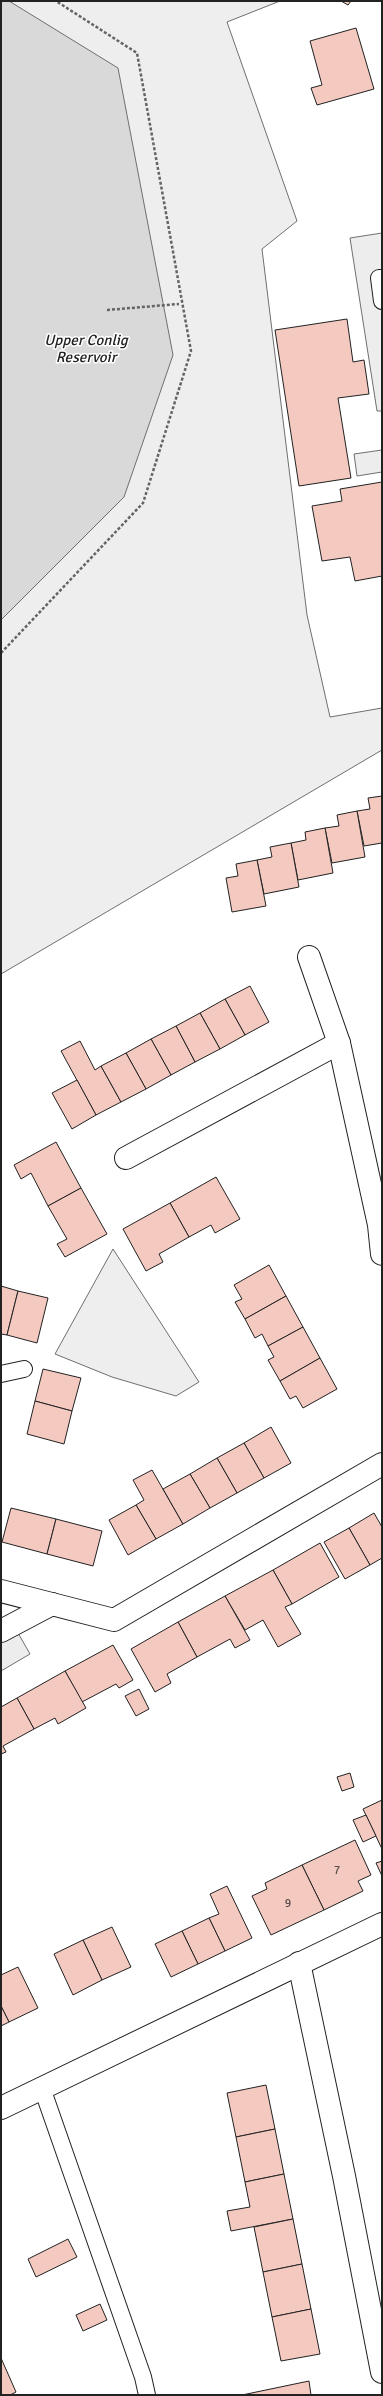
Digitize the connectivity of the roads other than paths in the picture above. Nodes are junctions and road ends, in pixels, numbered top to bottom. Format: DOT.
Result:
graph roads {
  1 [pos="382,278"];
  2 [pos="382,301"];
  3 [pos="309,957"];
  4 [pos="339,1043"];
  5 [pos="126,1158"];
  6 [pos="381,1225"];
  7 [pos="382,1254"];
  8 [pos="24,1369"];
  9 [pos="1,1374"];
  10 [pos="382,1464"];
  11 [pos="1,1591"];
  12 [pos="52,1604"];
  13 [pos="1,1631"];
  14 [pos="382,1924"];
  15 [pos="299,1964"];
  16 [pos="42,2088"];
  17 [pos="1,2108"];
  18 [pos="382,2372"];
  19 [pos="146,2395"];
  1 -- 2 [label="lane"];
  3 -- 4 [label="street"];
  4 -- 5 [label="street"];
  4 -- 6 [label="street"];
  6 -- 7 [label="street"];
  8 -- 9 [label="lane"];
  10 -- 12 [label="street"];
  11 -- 12 [label="street"];
  12 -- 13 [label="street"];
  14 -- 15 [label="street"];
  15 -- 16 [label="street"];
  15 -- 18 [label="street"];
  16 -- 17 [label="street"];
  16 -- 19 [label="lane"];
}
